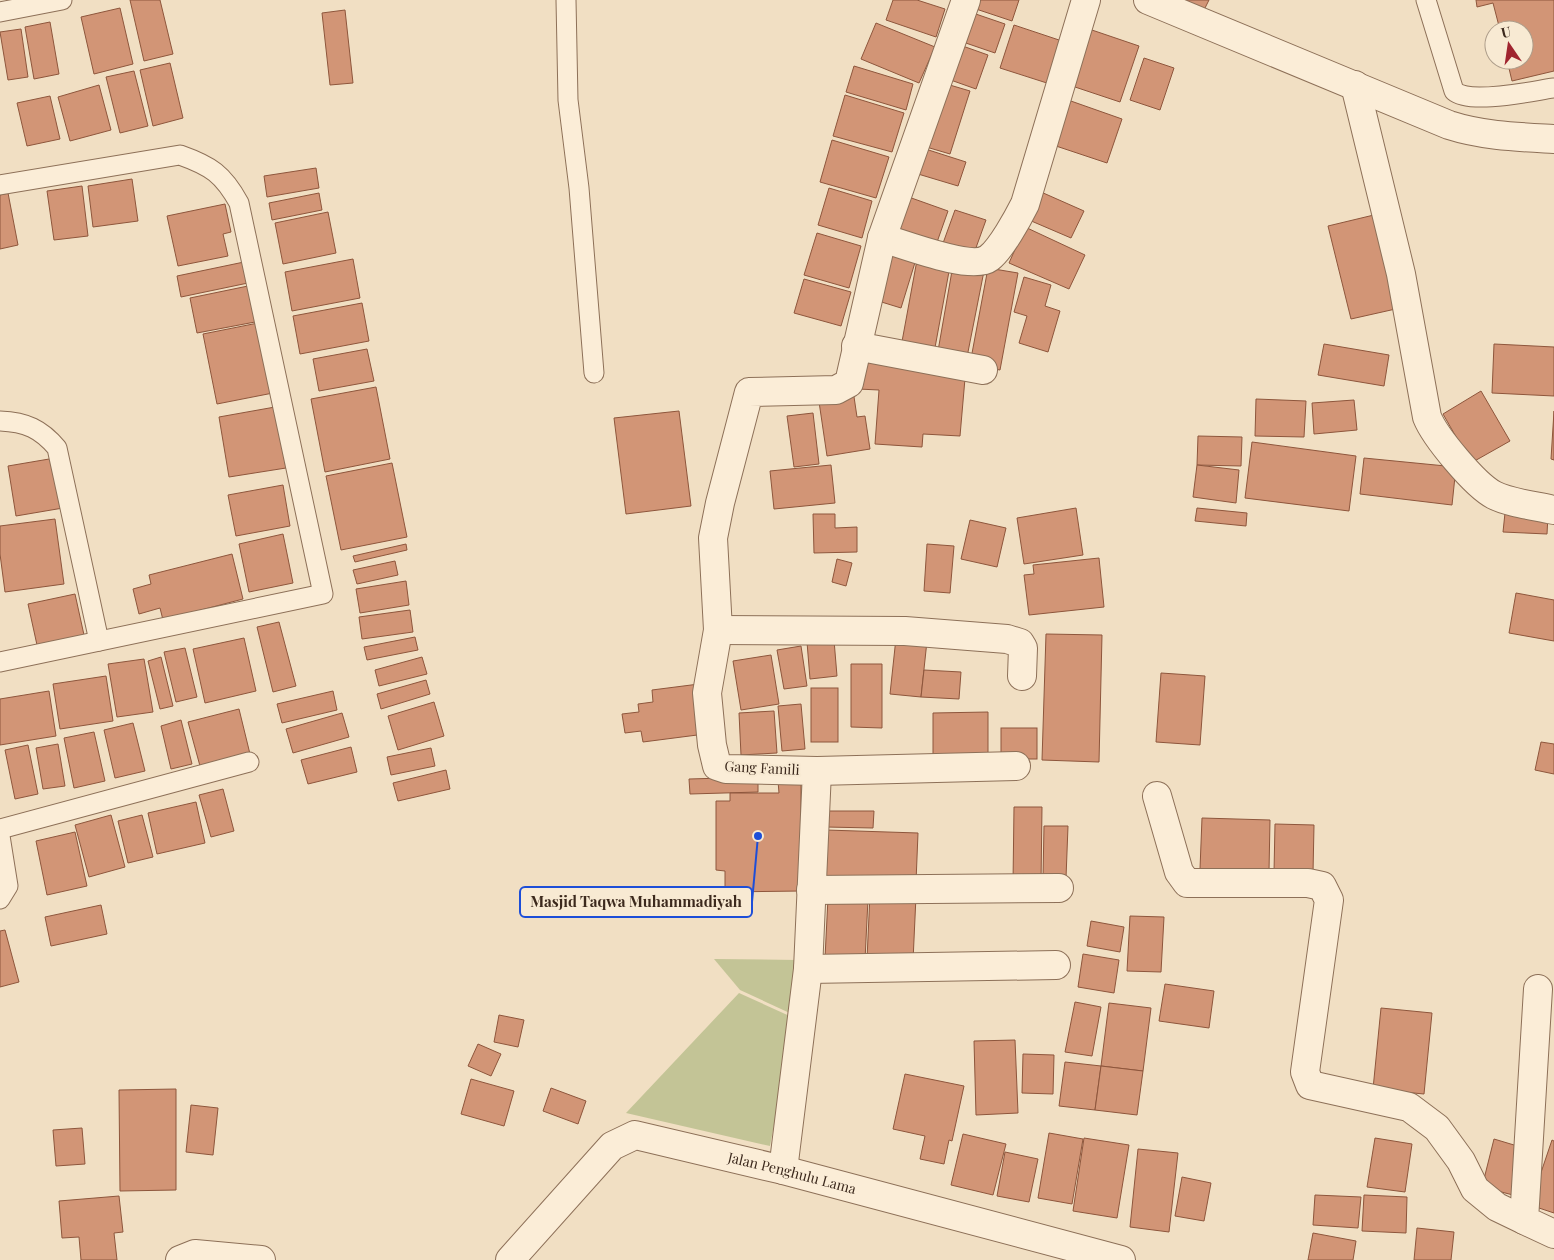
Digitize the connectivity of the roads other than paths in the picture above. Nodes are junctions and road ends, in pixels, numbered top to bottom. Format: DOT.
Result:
graph roads {
  1 [pos="62,0"];
  2 [pos="566,0"];
  3 [pos="966,0"];
  4 [pos="1086,0"];
  5 [pos="1148,0"];
  6 [pos="1426,0"];
  7 [pos="0,12"];
  8 [pos="1355,85"];
  9 [pos="1554,88"];
  10 [pos="1554,139"];
  11 [pos="0,185"];
  12 [pos="882,238"];
  13 [pos="856,346"];
  14 [pos="983,370"];
  15 [pos="594,373"];
  16 [pos="0,420"];
  17 [pos="1554,510"];
  18 [pos="718,630"];
  19 [pos="99,641"];
  20 [pos="0,662"];
  21 [pos="1022,676"];
  22 [pos="249,762"];
  23 [pos="1016,766"];
  24 [pos="817,770"];
  25 [pos="1157,796"];
  26 [pos="0,829"];
  27 [pos="0,836"];
  28 [pos="1059,888"];
  29 [pos="811,890"];
  30 [pos="0,899"];
  31 [pos="1056,965"];
  32 [pos="808,969"];
  33 [pos="1538,989"];
  34 [pos="783,1170"];
  35 [pos="1524,1220"];
  36 [pos="1554,1234"];
  37 [pos="180,1260"];
  38 [pos="261,1260"];
  39 [pos="510,1260"];
  40 [pos="1121,1260"];
  1 -- 7 [label="lane"];
  2 -- 15 [label="lane"];
  3 -- 12 [label="street"];
  4 -- 12 [label="street"];
  5 -- 8 [label="street"];
  6 -- 9 [label="lane"];
  8 -- 10 [label="street"];
  8 -- 17 [label="street"];
  11 -- 19 [label="lane"];
  12 -- 13 [label="street"];
  13 -- 14 [label="street"];
  13 -- 18 [label="street, Gang Famili"];
  16 -- 19 [label="lane"];
  18 -- 21 [label="street"];
  18 -- 24 [label="street, Gang Famili"];
  19 -- 20 [label="lane"];
  22 -- 26 [label="lane"];
  23 -- 24 [label="street"];
  24 -- 29 [label="street, Gang Famili"];
  25 -- 35 [label="street"];
  27 -- 30 [label="lane"];
  28 -- 29 [label="street"];
  29 -- 32 [label="street, Gang Famili"];
  31 -- 32 [label="street"];
  32 -- 34 [label="street, Gang Famili"];
  33 -- 35 [label="street"];
  34 -- 39 [label="street, Jalan Penghulu Lama"];
  34 -- 40 [label="street, Jalan Penghulu Lama"];
  35 -- 36 [label="street"];
  37 -- 38 [label="street"];
}
